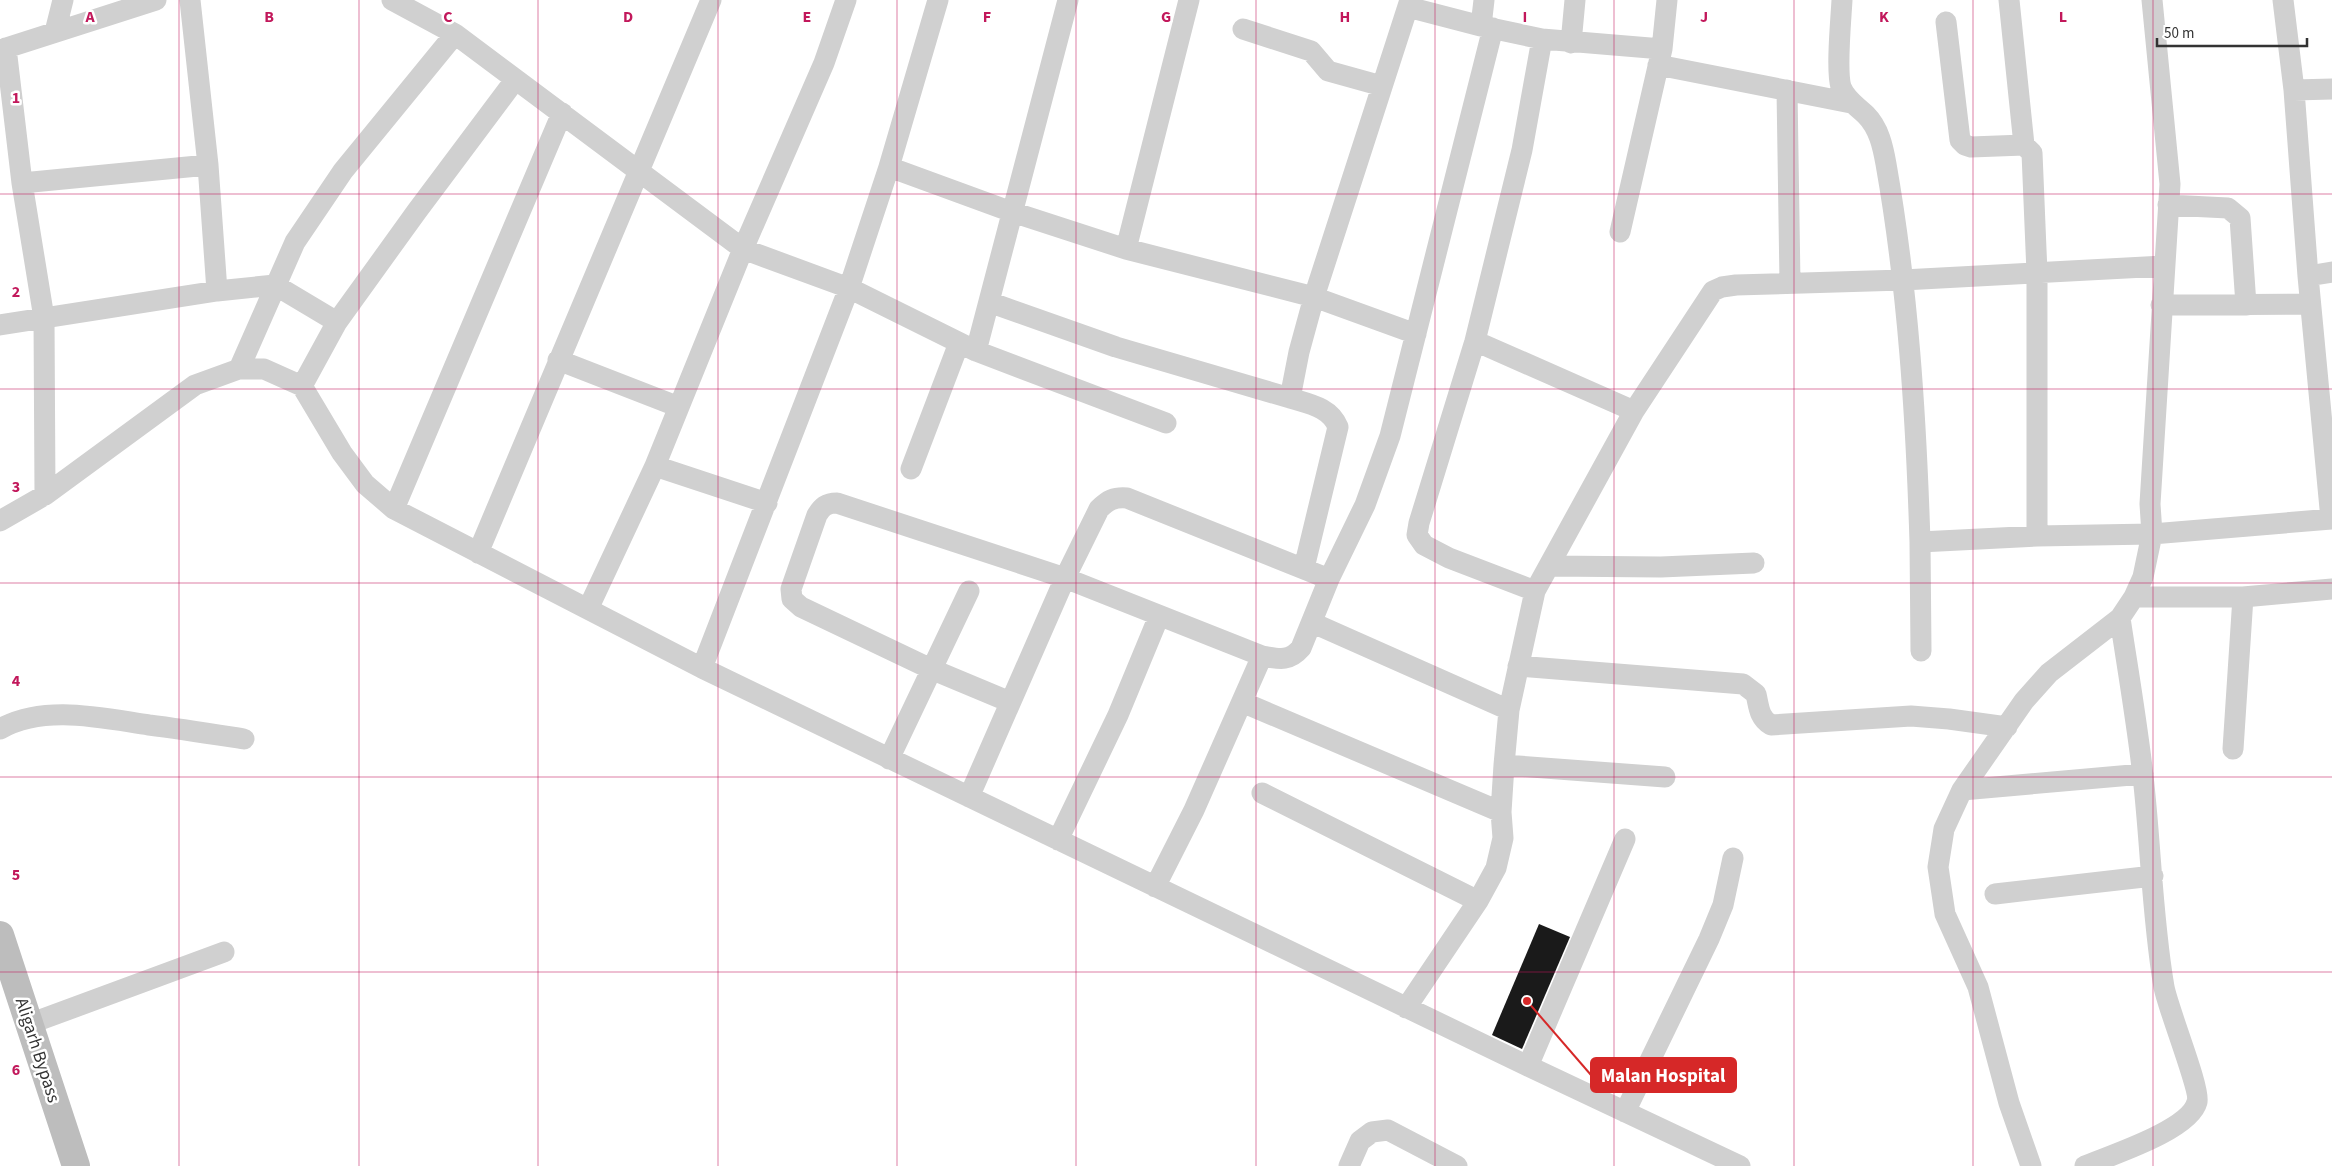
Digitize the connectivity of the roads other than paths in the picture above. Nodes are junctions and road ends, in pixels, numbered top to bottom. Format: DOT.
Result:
graph roads {
  1 [pos="63,0"];
  2 [pos="156,0"];
  3 [pos="190,0"];
  4 [pos="392,0"];
  5 [pos="711,0"];
  6 [pos="846,0"];
  7 [pos="938,0"];
  8 [pos="1068,0"];
  9 [pos="1189,0"];
  10 [pos="1484,0"];
  11 [pos="1575,0"];
  12 [pos="1668,0"];
  13 [pos="1842,0"];
  14 [pos="2009,0"];
  15 [pos="2152,0"];
  16 [pos="2283,0"];
  17 [pos="1409,4"];
  18 [pos="1946,22"];
  19 [pos="1487,28"];
  20 [pos="1243,29"];
  21 [pos="55,32"];
  22 [pos="455,34"];
  23 [pos="1542,39"];
  24 [pos="1571,43"];
  25 [pos="3,49"];
  26 [pos="1660,57"];
  27 [pos="515,80"];
  28 [pos="1382,86"];
  29 [pos="2332,89"];
  30 [pos="1787,90"];
  31 [pos="2294,90"];
  32 [pos="1851,103"];
  33 [pos="562,113"];
  34 [pos="2024,145"];
  35 [pos="208,165"];
  36 [pos="889,167"];
  37 [pos="638,170"];
  38 [pos="22,183"];
  39 [pos="2168,204"];
  40 [pos="1012,212"];
  41 [pos="1620,232"];
  42 [pos="743,248"];
  43 [pos="1126,248"];
  44 [pos="2164,266"];
  45 [pos="2332,272"];
  46 [pos="2037,273"];
  47 [pos="2308,276"];
  48 [pos="1903,280"];
  49 [pos="1790,283"];
  50 [pos="274,286"];
  51 [pos="849,288"];
  52 [pos="217,291"];
  53 [pos="1314,297"];
  54 [pos="989,302"];
  55 [pos="2310,304"];
  56 [pos="2162,305"];
  57 [pos="2246,305"];
  58 [pos="44,318"];
  59 [pos="338,322"];
  60 [pos="0,325"];
  61 [pos="1416,334"];
  62 [pos="1475,341"];
  63 [pos="967,347"];
  64 [pos="558,360"];
  65 [pos="239,369"];
  66 [pos="302,386"];
  67 [pos="1290,398"];
  68 [pos="679,407"];
  69 [pos="1634,411"];
  70 [pos="1166,423"];
  71 [pos="655,466"];
  72 [pos="911,469"];
  73 [pos="45,495"];
  74 [pos="767,503"];
  75 [pos="394,509"];
  76 [pos="2331,519"];
  77 [pos="0,521"];
  78 [pos="2152,534"];
  79 [pos="2037,536"];
  80 [pos="1920,542"];
  81 [pos="478,553"];
  82 [pos="1754,562"];
  83 [pos="1549,566"];
  84 [pos="1304,568"];
  85 [pos="1065,578"];
  86 [pos="1329,579"];
  87 [pos="2332,589"];
  88 [pos="969,591"];
  89 [pos="1535,591"];
  90 [pos="2243,596"];
  91 [pos="2134,597"];
  92 [pos="588,609"];
  93 [pos="1159,616"];
  94 [pos="2120,618"];
  95 [pos="1313,623"];
  96 [pos="1922,651"];
  97 [pos="1262,656"];
  98 [pos="1518,666"];
  99 [pos="702,668"];
  100 [pos="931,669"];
  101 [pos="1010,702"];
  102 [pos="1242,702"];
  103 [pos="1510,710"];
  104 [pos="2007,727"];
  105 [pos="0,729"];
  106 [pos="244,739"];
  107 [pos="2233,750"];
  108 [pos="889,759"];
  109 [pos="1504,765"];
  110 [pos="2143,774"];
  111 [pos="1665,777"];
  112 [pos="1962,790"];
  113 [pos="1262,793"];
  114 [pos="969,797"];
  115 [pos="1501,812"];
  116 [pos="1625,839"];
  117 [pos="1058,840"];
  118 [pos="1733,858"];
  119 [pos="2153,876"];
  120 [pos="1154,886"];
  121 [pos="1995,894"];
  122 [pos="1478,900"];
  123 [pos="0,935"];
  124 [pos="224,952"];
  125 [pos="1406,1008"];
  126 [pos="29,1024"];
  127 [pos="1528,1066"];
  128 [pos="1625,1112"];
  129 [pos="76,1166"];
  130 [pos="1349,1166"];
  131 [pos="1457,1166"];
  132 [pos="1740,1166"];
  133 [pos="2031,1166"];
  134 [pos="2085,1166"];
  1 -- 21 [label="street"];
  2 -- 21 [label="street"];
  3 -- 35 [label="street"];
  4 -- 22 [label="street"];
  5 -- 37 [label="street"];
  6 -- 42 [label="street"];
  7 -- 36 [label="street"];
  8 -- 40 [label="street"];
  9 -- 43 [label="street"];
  10 -- 19 [label="street"];
  11 -- 24 [label="street"];
  12 -- 26 [label="street"];
  13 -- 32 [label="street"];
  14 -- 34 [label="street"];
  15 -- 39 [label="street"];
  16 -- 31 [label="street"];
  17 -- 19 [label="street"];
  17 -- 28 [label="street"];
  18 -- 34 [label="street"];
  19 -- 23 [label="street"];
  19 -- 61 [label="street"];
  20 -- 28 [label="street"];
  21 -- 25 [label="street"];
  22 -- 27 [label="street"];
  22 -- 50 [label="street"];
  23 -- 24 [label="street"];
  23 -- 62 [label="street"];
  24 -- 26 [label="street"];
  25 -- 38 [label="street"];
  26 -- 30 [label="street"];
  26 -- 41 [label="street"];
  27 -- 33 [label="street"];
  27 -- 59 [label="street"];
  28 -- 53 [label="street"];
  29 -- 31 [label="street"];
  30 -- 32 [label="street"];
  30 -- 49 [label="street"];
  31 -- 47 [label="street"];
  32 -- 48 [label="street"];
  33 -- 37 [label="street"];
  33 -- 75 [label="street"];
  34 -- 46 [label="street"];
  35 -- 38 [label="street"];
  35 -- 52 [label="street"];
  36 -- 40 [label="street"];
  36 -- 51 [label="street"];
  37 -- 42 [label="street"];
  37 -- 64 [label="street"];
  38 -- 58 [label="street"];
  39 -- 44 [label="street"];
  39 -- 57 [label="street"];
  40 -- 43 [label="street"];
  40 -- 54 [label="street"];
  42 -- 51 [label="street"];
  42 -- 68 [label="street"];
  43 -- 53 [label="street"];
  44 -- 46 [label="street"];
  44 -- 56 [label="street"];
  45 -- 47 [label="street"];
  46 -- 48 [label="street"];
  46 -- 79 [label="street"];
  47 -- 55 [label="street"];
  48 -- 49 [label="street"];
  48 -- 80 [label="street"];
  49 -- 69 [label="street"];
  50 -- 52 [label="street"];
  50 -- 59 [label="street"];
  50 -- 65 [label="street"];
  51 -- 63 [label="street"];
  51 -- 74 [label="street"];
  52 -- 58 [label="street"];
  53 -- 61 [label="street"];
  53 -- 67 [label="street"];
  54 -- 63 [label="street"];
  54 -- 67 [label="street"];
  55 -- 57 [label="street"];
  55 -- 76 [label="street"];
  56 -- 57 [label="street"];
  56 -- 78 [label="street"];
  58 -- 60 [label="street"];
  58 -- 73 [label="street"];
  59 -- 66 [label="street"];
  61 -- 86 [label="street"];
  62 -- 69 [label="street"];
  62 -- 89 [label="street"];
  63 -- 70 [label="street"];
  63 -- 72 [label="street"];
  64 -- 68 [label="street"];
  64 -- 81 [label="street"];
  65 -- 66 [label="street"];
  65 -- 73 [label="street"];
  66 -- 75 [label="street"];
  67 -- 84 [label="street"];
  68 -- 71 [label="street"];
  69 -- 83 [label="street"];
  71 -- 74 [label="street"];
  71 -- 92 [label="street"];
  73 -- 77 [label="street"];
  74 -- 99 [label="street"];
  75 -- 81 [label="street"];
  76 -- 78 [label="street"];
  78 -- 79 [label="street"];
  78 -- 91 [label="street"];
  79 -- 80 [label="street"];
  80 -- 96 [label="street"];
  81 -- 92 [label="street"];
  82 -- 83 [label="street"];
  83 -- 89 [label="street"];
  84 -- 85 [label="street"];
  84 -- 86 [label="street"];
  85 -- 93 [label="street"];
  85 -- 100 [label="street"];
  85 -- 101 [label="street"];
  86 -- 95 [label="street"];
  87 -- 90 [label="street"];
  88 -- 100 [label="street"];
  89 -- 98 [label="street"];
  90 -- 91 [label="street"];
  90 -- 107 [label="street"];
  91 -- 94 [label="street"];
  92 -- 99 [label="street"];
  93 -- 97 [label="street"];
  93 -- 117 [label="street"];
  94 -- 104 [label="street"];
  94 -- 110 [label="street"];
  95 -- 97 [label="street"];
  95 -- 103 [label="street"];
  97 -- 102 [label="street"];
  98 -- 103 [label="street"];
  98 -- 104 [label="street"];
  99 -- 108 [label="street"];
  100 -- 101 [label="street"];
  100 -- 108 [label="street"];
  101 -- 114 [label="street"];
  102 -- 115 [label="street"];
  102 -- 120 [label="street"];
  103 -- 109 [label="street"];
  104 -- 112 [label="street"];
  105 -- 106 [label="street"];
  108 -- 114 [label="street"];
  109 -- 111 [label="street"];
  109 -- 115 [label="street"];
  110 -- 112 [label="street"];
  110 -- 119 [label="street"];
  112 -- 133 [label="street"];
  113 -- 122 [label="street"];
  114 -- 117 [label="street"];
  115 -- 122 [label="street"];
  116 -- 127 [label="street"];
  117 -- 120 [label="street"];
  118 -- 128 [label="street"];
  119 -- 121 [label="street"];
  119 -- 134 [label="street"];
  120 -- 125 [label="street"];
  122 -- 125 [label="street"];
  123 -- 126 [label="main road, Aligarh Bypass"];
  124 -- 126 [label="street"];
  125 -- 127 [label="street"];
  126 -- 129 [label="main road, Aligarh Bypass"];
  127 -- 128 [label="street"];
  128 -- 132 [label="street"];
  130 -- 131 [label="street"];
}
